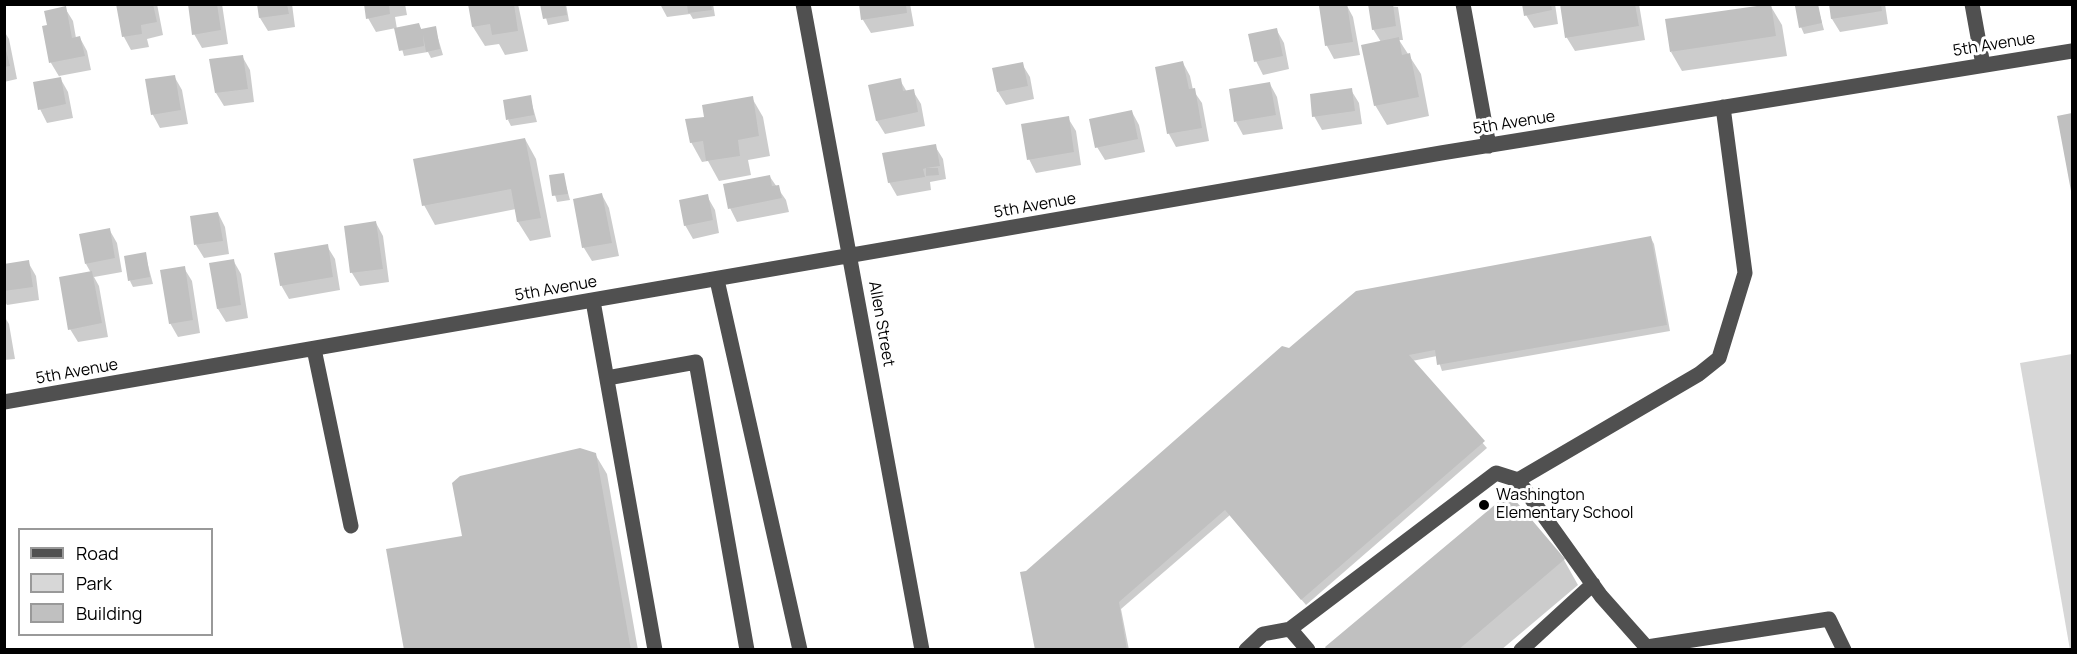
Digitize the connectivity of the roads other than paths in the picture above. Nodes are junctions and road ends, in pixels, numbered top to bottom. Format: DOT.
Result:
graph roads {
  1 [pos="803,4"];
  2 [pos="1463,4"];
  3 [pos="1972,4"];
  4 [pos="2073,51"];
  5 [pos="1983,65"];
  6 [pos="1724,107"];
  7 [pos="1489,146"];
  8 [pos="850,257"];
  9 [pos="717,280"];
  10 [pos="593,301"];
  11 [pos="314,349"];
  12 [pos="607,378"];
  13 [pos="4,402"];
  14 [pos="1518,480"];
  15 [pos="351,526"];
  16 [pos="1593,584"];
  17 [pos="1290,629"];
  18 [pos="1648,648"];
  19 [pos="656,650"];
  20 [pos="747,650"];
  21 [pos="800,650"];
  22 [pos="922,650"];
  23 [pos="1246,650"];
  24 [pos="1308,650"];
  25 [pos="1521,650"];
  26 [pos="1844,650"];
  1 -- 8 [label="street, Allen Street"];
  2 -- 7 [label="street"];
  3 -- 5 [label="street"];
  4 -- 5 [label="street, 5th Avenue"];
  5 -- 6 [label="street, 5th Avenue"];
  6 -- 7 [label="street, 5th Avenue"];
  6 -- 14 [label="street"];
  7 -- 8 [label="street, 5th Avenue"];
  8 -- 9 [label="street, 5th Avenue"];
  8 -- 22 [label="street, Allen Street"];
  9 -- 10 [label="street, 5th Avenue"];
  9 -- 21 [label="street"];
  10 -- 11 [label="street, 5th Avenue"];
  10 -- 12 [label="street"];
  11 -- 13 [label="street, 5th Avenue"];
  11 -- 15 [label="street"];
  12 -- 19 [label="street"];
  12 -- 20 [label="street"];
  14 -- 16 [label="street"];
  14 -- 17 [label="street"];
  16 -- 18 [label="street"];
  16 -- 25 [label="street"];
  17 -- 23 [label="street"];
  17 -- 24 [label="street"];
  18 -- 26 [label="street"];
}
